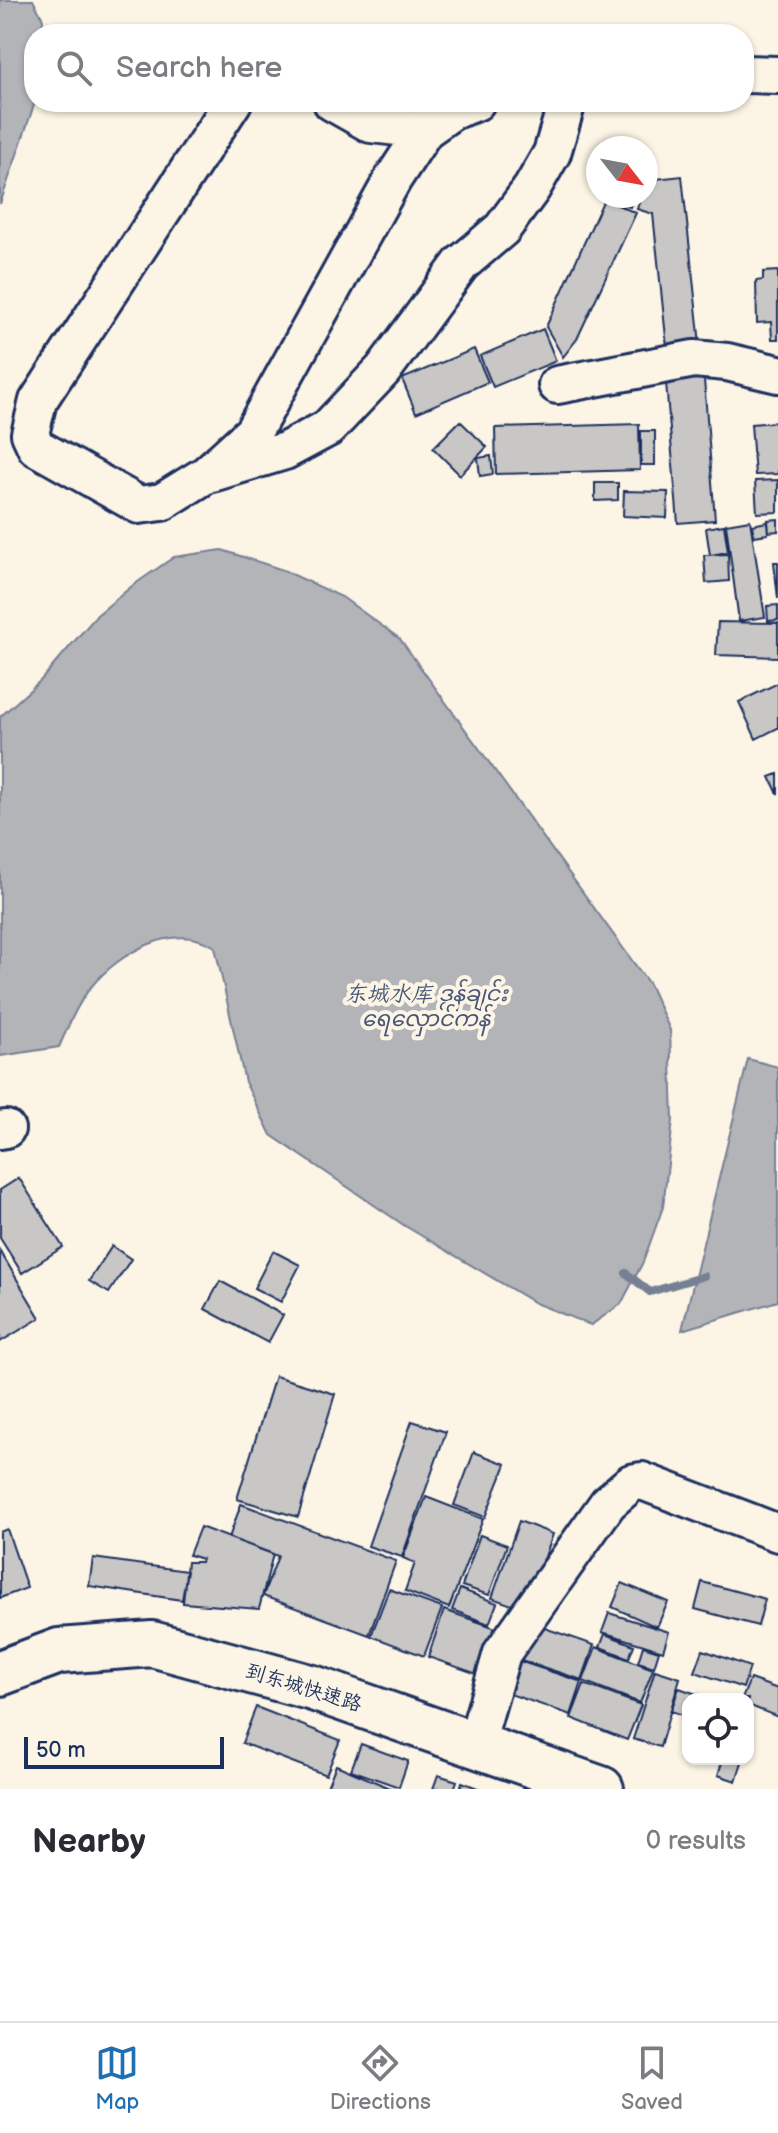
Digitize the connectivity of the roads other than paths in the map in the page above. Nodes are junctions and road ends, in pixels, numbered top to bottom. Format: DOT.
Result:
graph roads {
  1 [pos="754,74"];
  2 [pos="778,75"];
  3 [pos="226,112"];
  4 [pos="350,112"];
  5 [pos="451,112"];
  6 [pos="564,112"];
  7 [pos="425,130"];
  8 [pos="778,374"];
  9 [pos="557,385"];
  10 [pos="207,474"];
  11 [pos="778,1533"];
  12 [pos="0,1673"];
  13 [pos="476,1743"];
  14 [pos="601,1789"];
  1 -- 2 [label="street"];
  3 -- 10 [label="street"];
  4 -- 7 [label="street"];
  5 -- 7 [label="street"];
  6 -- 10 [label="street"];
  7 -- 10 [label="street"];
  8 -- 9 [label="street"];
  11 -- 13 [label="street"];
  12 -- 13 [label="main road, 到东城快速路"];
  13 -- 14 [label="main road, 到东城快速路"];
}
